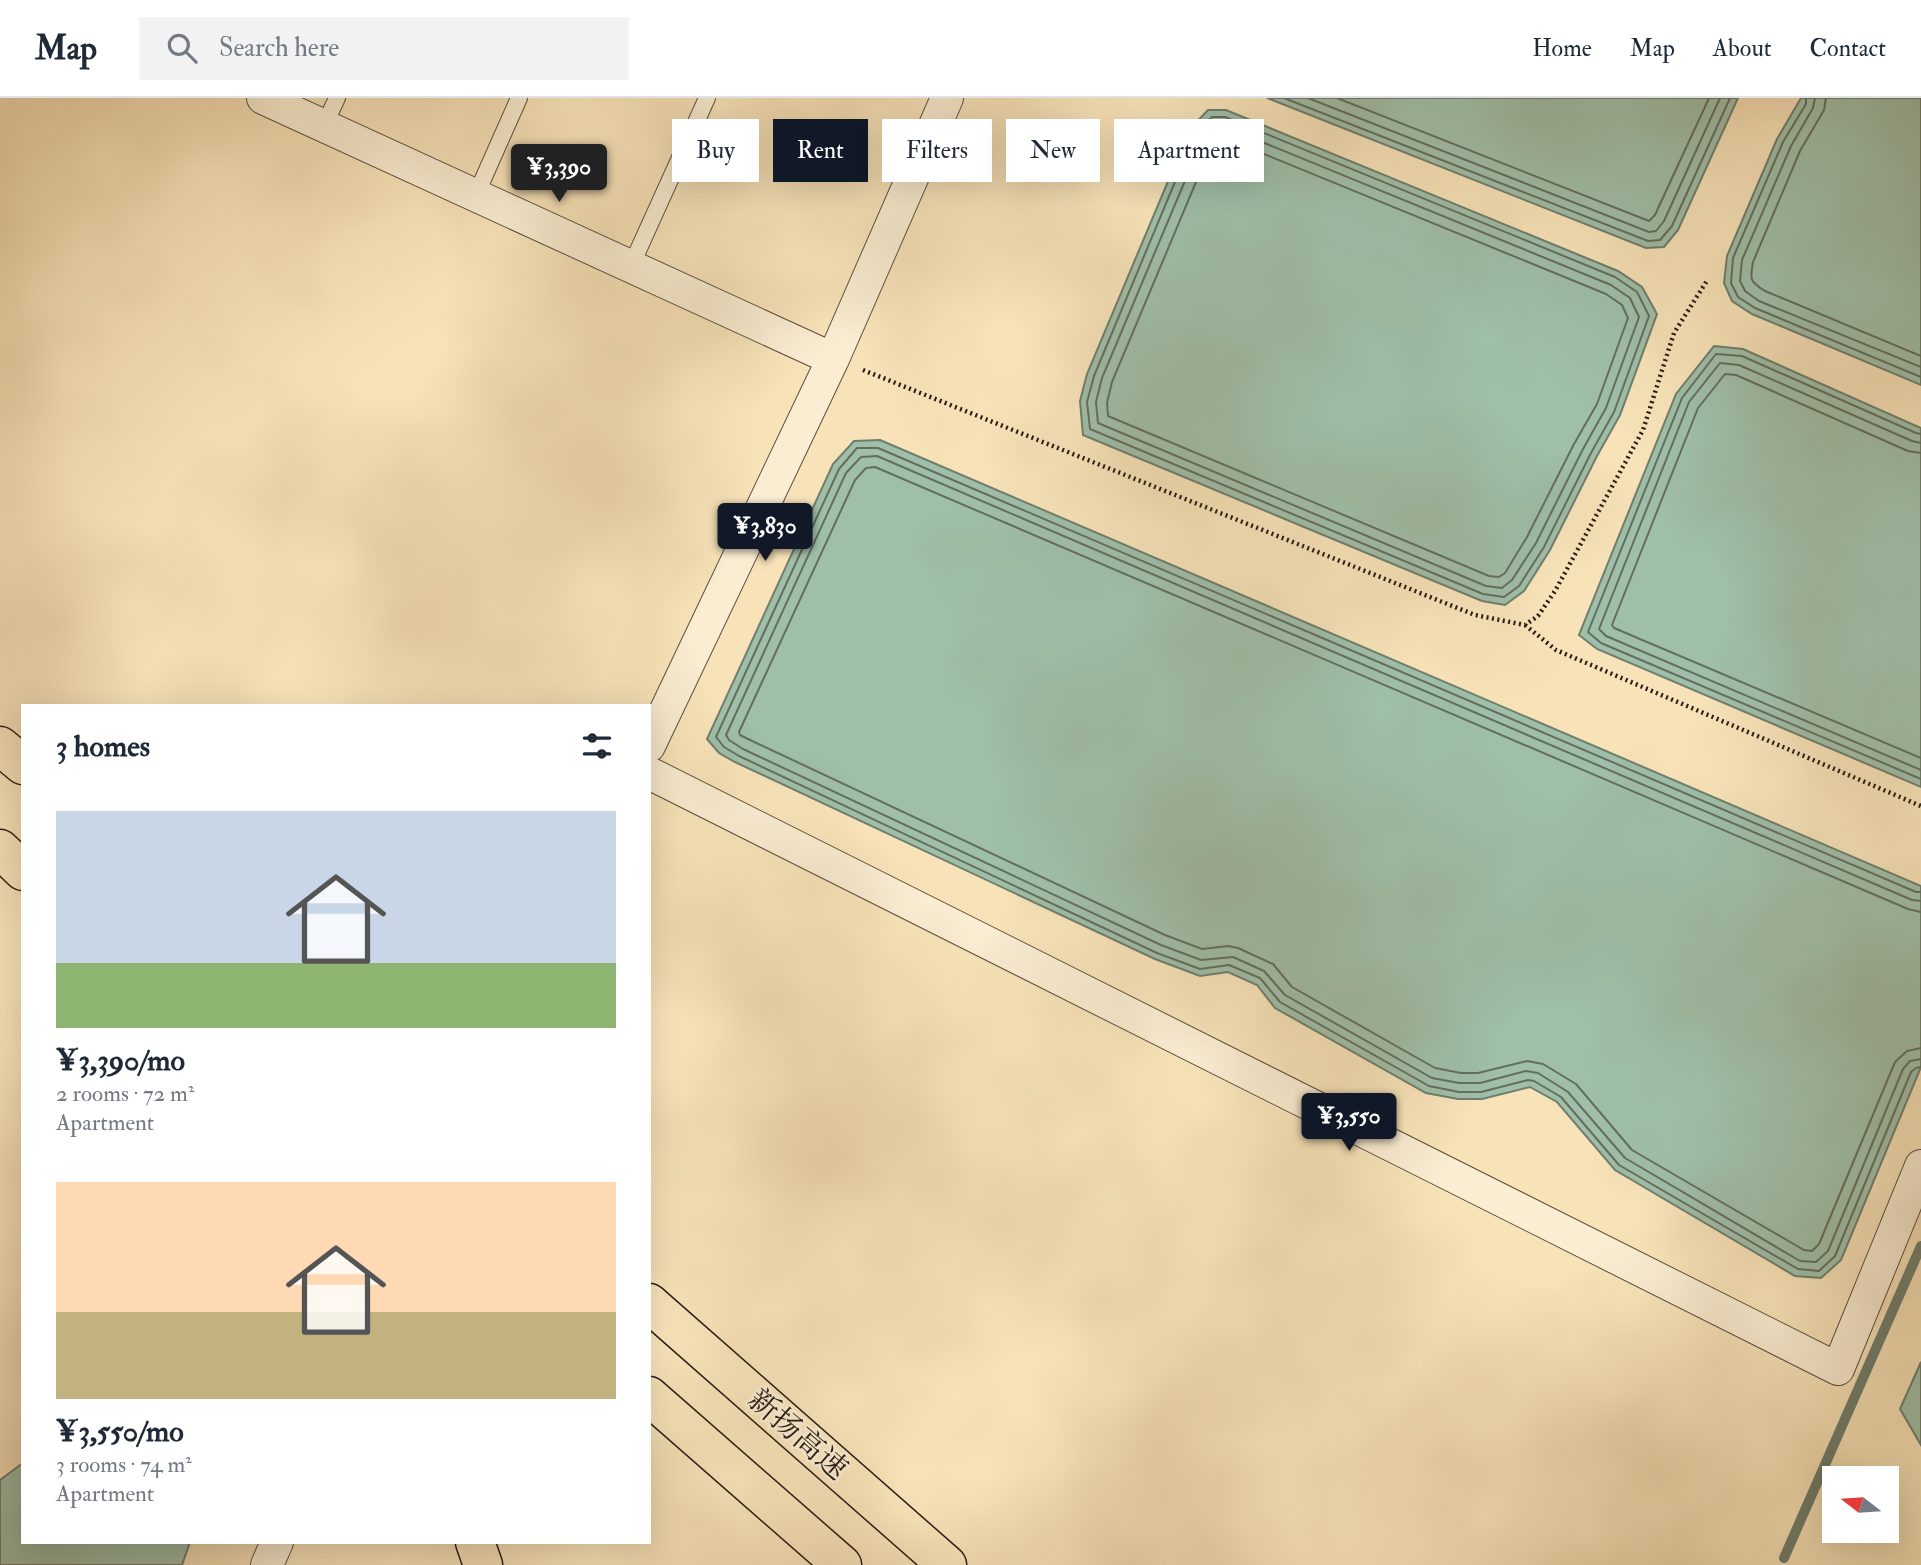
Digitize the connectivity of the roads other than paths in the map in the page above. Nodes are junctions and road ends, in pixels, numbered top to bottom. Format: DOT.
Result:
graph roads {
  1 [pos="263,98"];
  2 [pos="519,98"];
  3 [pos="707,98"];
  4 [pos="947,98"];
  5 [pos="330,112"];
  6 [pos="476,195"];
  7 [pos="631,266"];
  8 [pos="834,359"];
  9 [pos="651,742"];
  10 [pos="0,746"];
  11 [pos="21,763"];
  12 [pos="651,774"];
  13 [pos="0,825"];
  14 [pos="21,843"];
  15 [pos="0,849"];
  16 [pos="21,869"];
  17 [pos="1921,1166"];
  18 [pos="651,1305"];
  19 [pos="651,1398"];
  20 [pos="276,1544"];
  21 [pos="476,1544"];
  22 [pos="267,1565"];
  23 [pos="483,1565"];
  24 [pos="842,1565"];
  25 [pos="947,1565"];
  1 -- 5 [label="street"];
  2 -- 6 [label="lane"];
  3 -- 7 [label="lane"];
  4 -- 8 [label="street"];
  5 -- 6 [label="street"];
  6 -- 7 [label="street"];
  7 -- 8 [label="street"];
  8 -- 9 [label="street"];
  10 -- 11 [label="highway"];
  12 -- 17 [label="street"];
  13 -- 14 [label="highway"];
  15 -- 16 [label="highway"];
  18 -- 25 [label="highway, 新扬高速"];
  19 -- 24 [label="highway"];
  20 -- 22 [label="street"];
  21 -- 23 [label="highway"];
}
